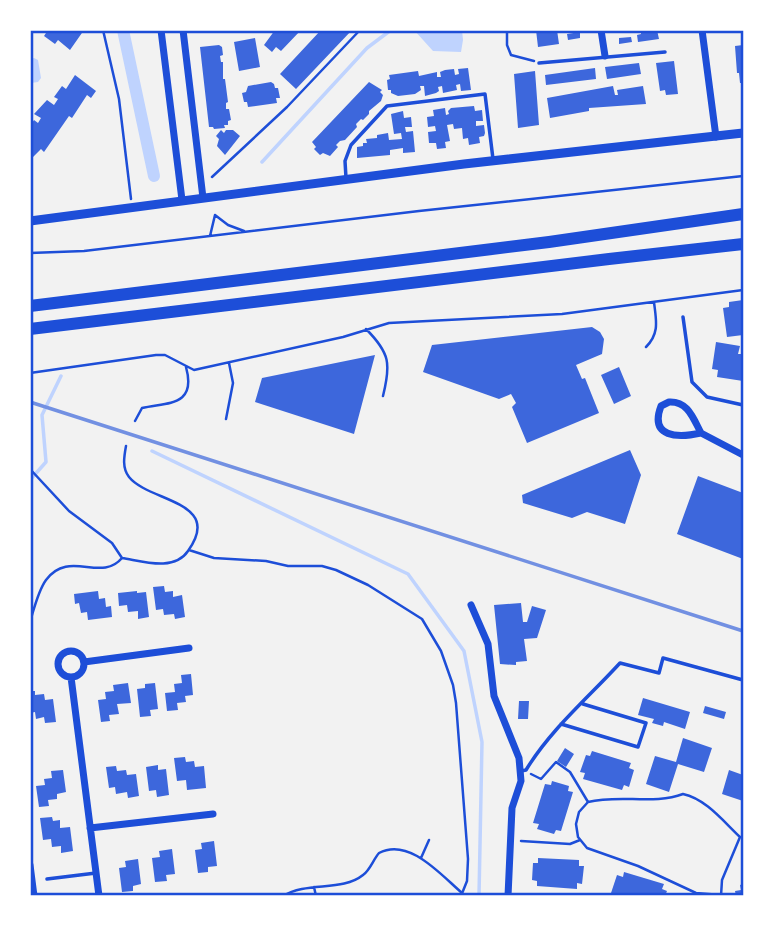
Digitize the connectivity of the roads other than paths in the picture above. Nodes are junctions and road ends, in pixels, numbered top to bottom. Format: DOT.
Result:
graph roads {
  1 [pos="161,30"];
  2 [pos="183,30"];
  3 [pos="601,30"];
  4 [pos="702,30"];
  5 [pos="665,51"];
  6 [pos="605,56"];
  7 [pos="539,63"];
  8 [pos="743,133"];
  9 [pos="716,137"];
  10 [pos="494,161"];
  11 [pos="346,179"];
  12 [pos="203,198"];
  13 [pos="182,201"];
  14 [pos="743,215"];
  15 [pos="30,220"];
  16 [pos="743,244"];
  17 [pos="30,306"];
  18 [pos="683,317"];
  19 [pos="30,330"];
  20 [pos="743,405"];
  21 [pos="701,433"];
  22 [pos="743,455"];
  23 [pos="471,605"];
  24 [pos="189,648"];
  25 [pos="84,662"];
  26 [pos="71,677"];
  27 [pos="743,680"];
  28 [pos="583,704"];
  29 [pos="561,724"];
  30 [pos="523,771"];
  31 [pos="213,814"];
  32 [pos="90,828"];
  33 [pos="30,865"];
  34 [pos="96,873"];
  35 [pos="47,879"];
  36 [pos="32,891"];
  37 [pos="99,896"];
  38 [pos="508,896"];
  1 -- 13 [label="street"];
  2 -- 12 [label="street"];
  3 -- 6 [label="street"];
  4 -- 9 [label="street"];
  5 -- 6 [label="lane"];
  6 -- 7 [label="lane"];
  8 -- 9 [label="street"];
  9 -- 10 [label="street"];
  10 -- 11 [label="street"];
  10 -- 11 [label="lane"];
  11 -- 12 [label="street"];
  12 -- 13 [label="street"];
  13 -- 15 [label="street"];
  14 -- 17 [label="highway"];
  16 -- 19 [label="highway"];
  18 -- 20 [label="lane"];
  21 -- 21 [label="street"];
  21 -- 22 [label="street"];
  23 -- 30 [label="street"];
  24 -- 25 [label="street"];
  25 -- 26 [label="street"];
  25 -- 26 [label="street"];
  26 -- 32 [label="street"];
  27 -- 28 [label="lane"];
  28 -- 29 [label="lane"];
  28 -- 29 [label="lane"];
  29 -- 30 [label="lane"];
  30 -- 38 [label="street"];
  31 -- 32 [label="street"];
  32 -- 34 [label="street"];
  33 -- 36 [label="street"];
  34 -- 35 [label="lane"];
  34 -- 37 [label="street"];
}
